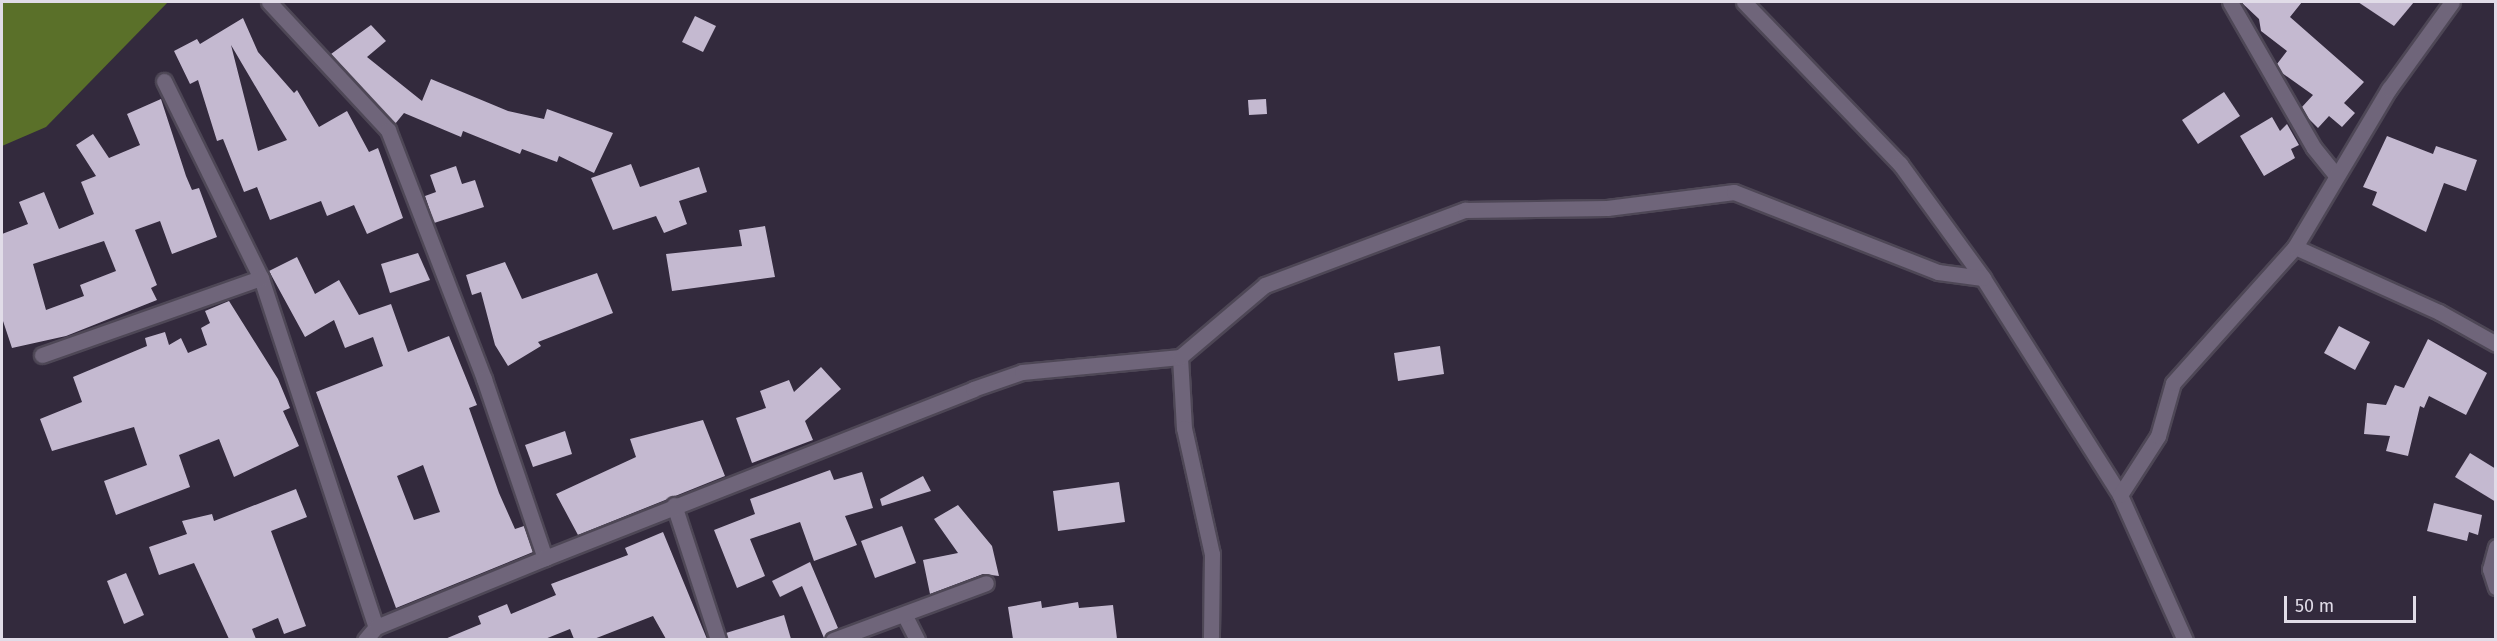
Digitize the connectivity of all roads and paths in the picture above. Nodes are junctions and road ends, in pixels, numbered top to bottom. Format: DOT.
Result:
graph roads {
  1 [pos="269,2"];
  2 [pos="1744,2"];
  3 [pos="2230,2"];
  4 [pos="2452,2"];
  5 [pos="164,81"];
  6 [pos="2336,175"];
  7 [pos="2295,247"];
  8 [pos="261,278"];
  9 [pos="1983,278"];
  10 [pos="2496,344"];
  11 [pos="42,355"];
  12 [pos="1180,357"];
  13 [pos="2120,495"];
  14 [pos="674,505"];
  15 [pos="2496,547"];
  16 [pos="545,558"];
  17 [pos="987,583"];
  18 [pos="2496,587"];
  19 [pos="905,616"];
  20 [pos="376,627"];
  21 [pos="365,639"];
  22 [pos="718,639"];
  23 [pos="833,639"];
  24 [pos="916,639"];
  25 [pos="1211,639"];
  26 [pos="2185,639"];
  1 -- 16 [label="street"];
  2 -- 9 [label="street"];
  3 -- 6 [label="street"];
  4 -- 6 [label="street"];
  5 -- 8 [label="street"];
  6 -- 7 [label="street"];
  7 -- 10 [label="street"];
  7 -- 13 [label="street"];
  8 -- 11 [label="street"];
  8 -- 20 [label="street"];
  9 -- 12 [label="street"];
  9 -- 13 [label="street"];
  12 -- 14 [label="street"];
  12 -- 25 [label="street"];
  13 -- 26 [label="street"];
  14 -- 16 [label="street"];
  14 -- 22 [label="street"];
  15 -- 18 [label="street"];
  16 -- 20 [label="street"];
  17 -- 19 [label="street"];
  19 -- 23 [label="street"];
  19 -- 24 [label="street"];
  20 -- 21 [label="street"];
}
